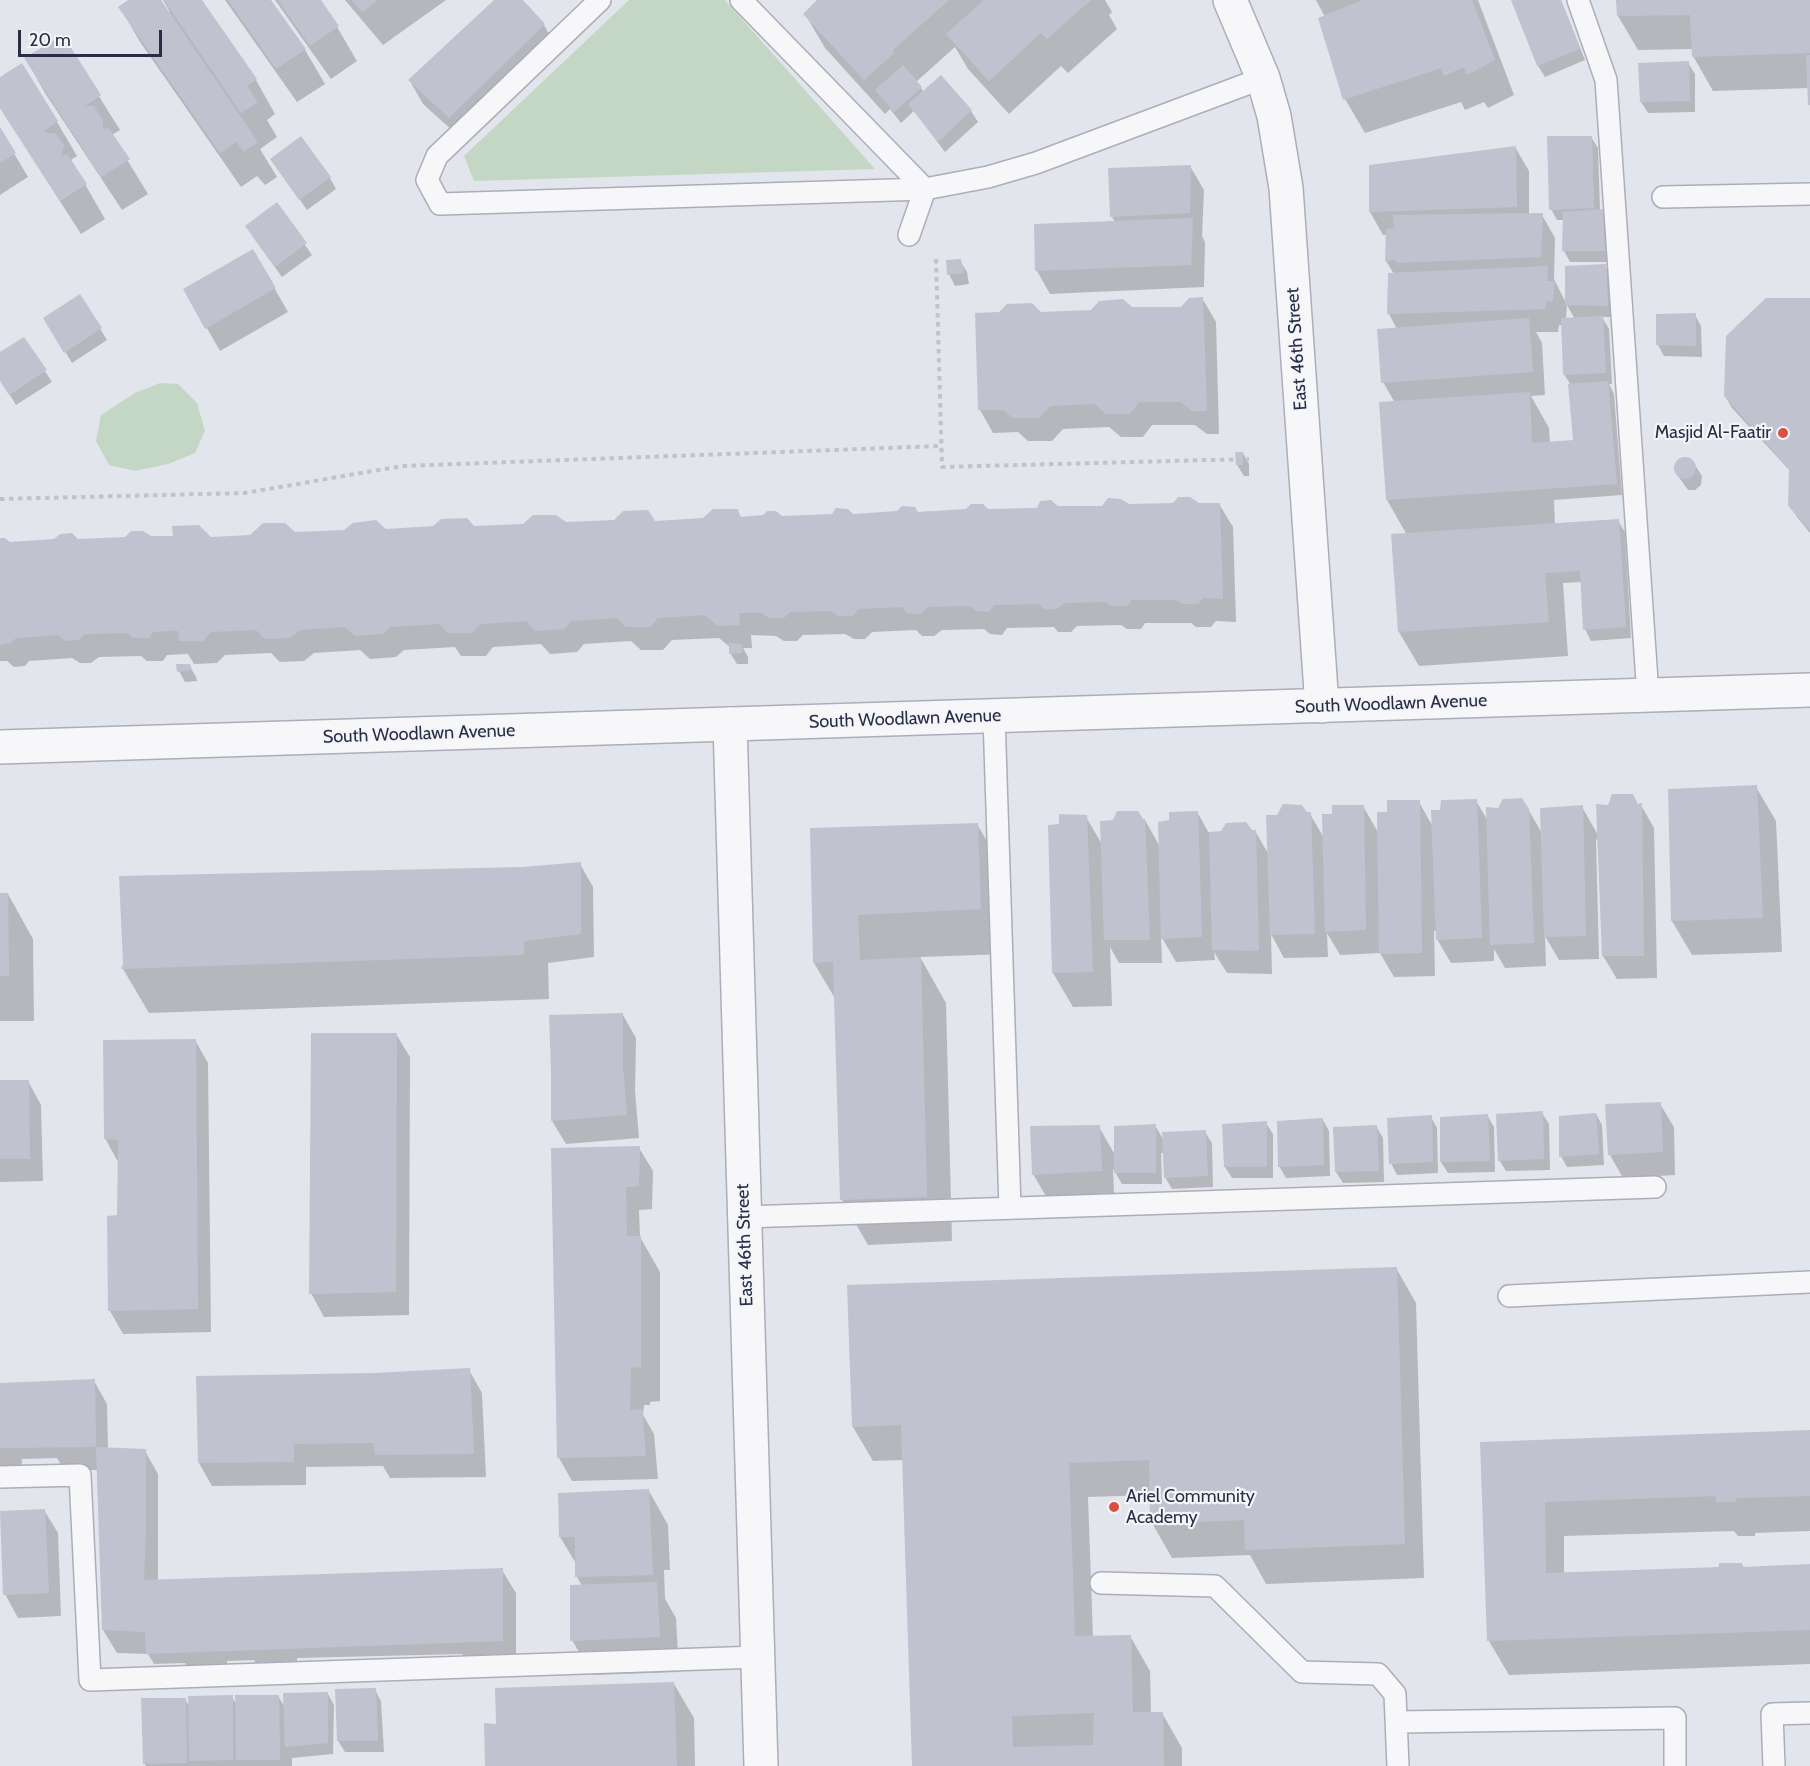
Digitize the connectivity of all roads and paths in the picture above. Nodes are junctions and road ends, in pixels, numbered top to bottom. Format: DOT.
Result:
graph roads {
  1 [pos="600,0"];
  2 [pos="741,0"];
  3 [pos="1230,0"];
  4 [pos="1578,0"];
  5 [pos="1263,78"];
  6 [pos="925,189"];
  7 [pos="1810,194"];
  8 [pos="1663,197"];
  9 [pos="909,235"];
  10 [pos="936,258"];
  11 [pos="941,446"];
  12 [pos="1249,459"];
  13 [pos="0,498"];
  14 [pos="1810,690"];
  15 [pos="1648,696"];
  16 [pos="1322,706"];
  17 [pos="994,716"];
  18 [pos="730,724"];
  19 [pos="0,747"];
  20 [pos="1655,1187"];
  21 [pos="1010,1208"];
  22 [pos="744,1217"];
  23 [pos="1810,1282"];
  24 [pos="1509,1296"];
  25 [pos="0,1478"];
  26 [pos="1101,1583"];
  27 [pos="758,1657"];
  28 [pos="1810,1713"];
  29 [pos="1396,1722"];
  30 [pos="761,1766"];
  31 [pos="1398,1766"];
  32 [pos="1675,1766"];
  33 [pos="1774,1766"];
  1 -- 6 [label="lane"];
  2 -- 6 [label="lane"];
  3 -- 5 [label="street, East 46th Street"];
  4 -- 15 [label="lane"];
  5 -- 6 [label="lane"];
  5 -- 16 [label="street, East 46th Street"];
  6 -- 9 [label="lane"];
  7 -- 8 [label="lane"];
  10 -- 11 [label="path"];
  11 -- 12 [label="path"];
  11 -- 13 [label="path"];
  14 -- 15 [label="street, South Woodlawn Avenue"];
  15 -- 16 [label="street, South Woodlawn Avenue"];
  16 -- 17 [label="street, South Woodlawn Avenue"];
  17 -- 18 [label="street, South Woodlawn Avenue"];
  17 -- 21 [label="lane"];
  18 -- 19 [label="street, South Woodlawn Avenue"];
  18 -- 22 [label="street, East 46th Street"];
  20 -- 21 [label="lane"];
  21 -- 22 [label="lane"];
  22 -- 27 [label="street, East 46th Street"];
  23 -- 24 [label="lane"];
  25 -- 27 [label="lane"];
  26 -- 29 [label="lane"];
  27 -- 30 [label="street, East 46th Street"];
  28 -- 33 [label="lane"];
  29 -- 31 [label="lane"];
  29 -- 32 [label="lane"];
}
